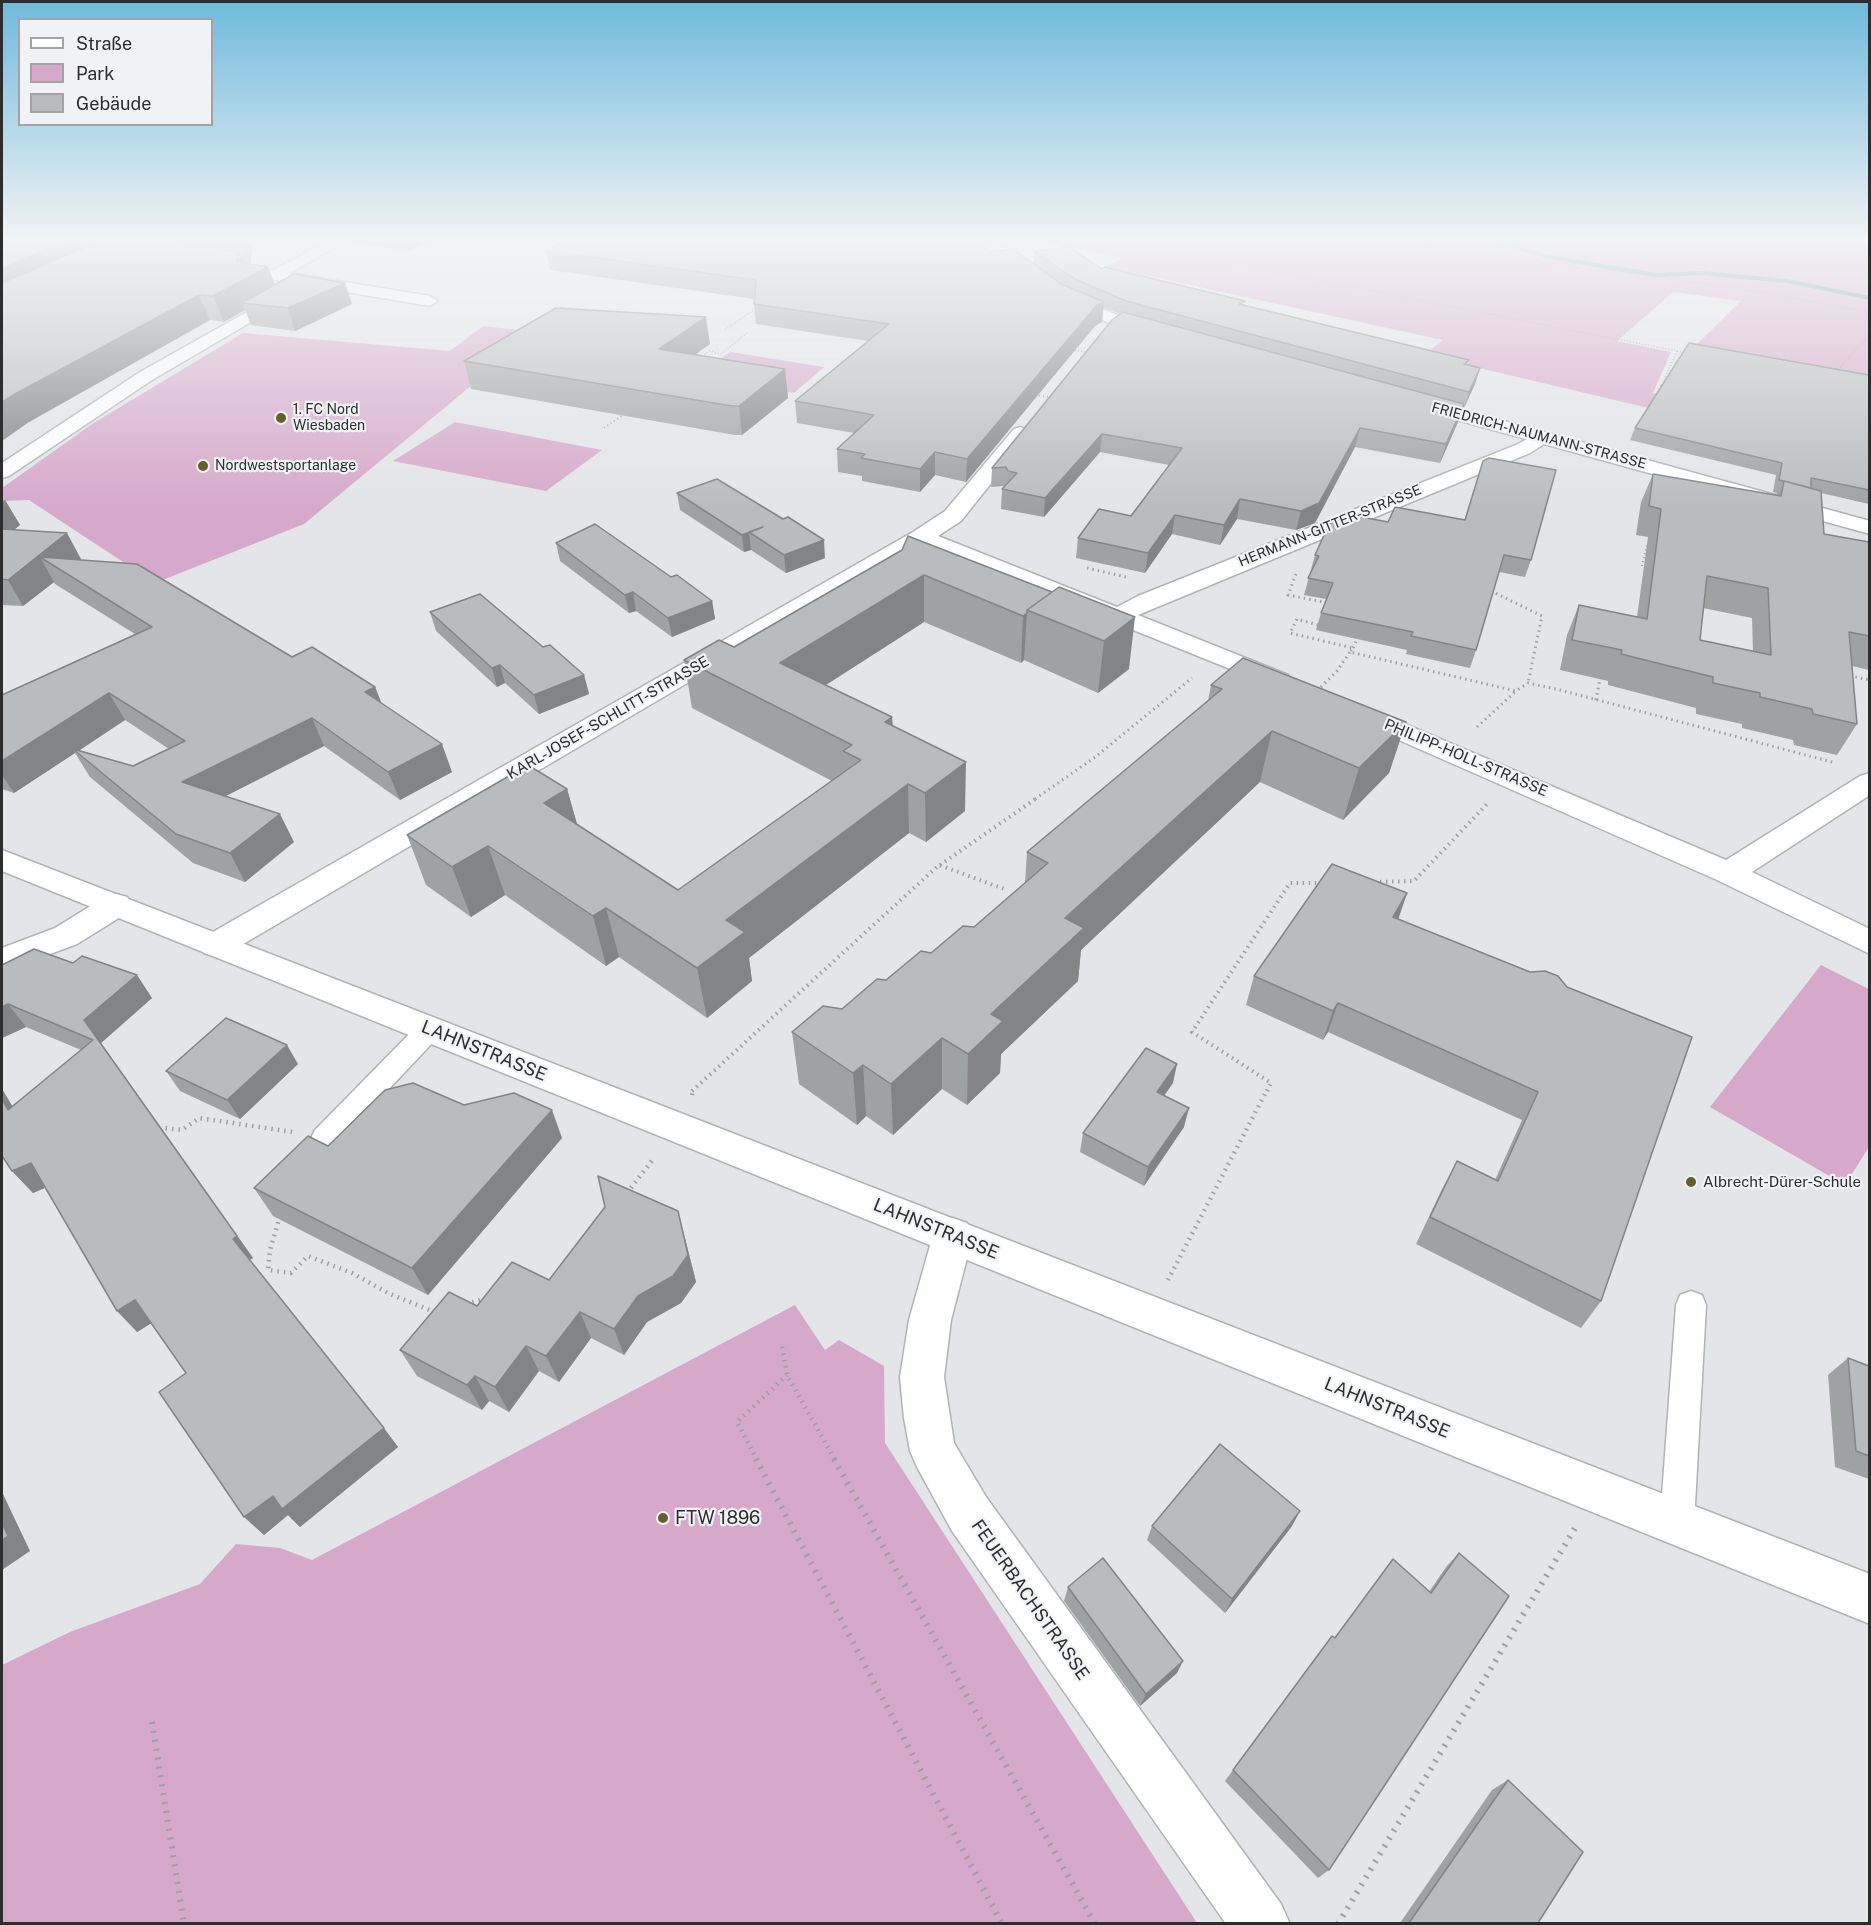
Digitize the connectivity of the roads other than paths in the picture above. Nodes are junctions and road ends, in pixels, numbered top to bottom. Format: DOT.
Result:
graph roads {
  1 [pos="228,329"];
  2 [pos="1106,329"];
  3 [pos="1148,329"];
  4 [pos="1175,336"];
  5 [pos="1074,350"];
  6 [pos="1038,395"];
  7 [pos="1394,397"];
  8 [pos="1543,438"];
  9 [pos="2,472"];
  10 [pos="1869,528"];
  11 [pos="921,537"];
  12 [pos="1118,616"];
  13 [pos="1869,782"];
  14 [pos="2,860"];
  15 [pos="1728,873"];
  16 [pos="116,905"];
  17 [pos="1869,944"];
  18 [pos="216,945"];
  19 [pos="2,960"];
  20 [pos="430,1029"];
  21 [pos="325,1138"];
  22 [pos="953,1235"];
  23 [pos="1691,1305"];
  24 [pos="1677,1523"];
  25 [pos="1869,1599"];
  26 [pos="1261,1923"];
  1 -- 9 [label="street"];
  2 -- 5 [label="street"];
  3 -- 4 [label="street"];
  6 -- 11 [label="street, KARL-JOSEF-SCHLITT-STRASSE"];
  7 -- 8 [label="street, FRIEDRICH-NAUMANN-STRASSE"];
  8 -- 10 [label="street, FRIEDRICH-NAUMANN-STRASSE"];
  8 -- 12 [label="street, HERMANN-GITTER-STRASSE"];
  11 -- 12 [label="street, PHILIPP-HOLL-STRASSE"];
  11 -- 18 [label="street, KARL-JOSEF-SCHLITT-STRASSE"];
  12 -- 15 [label="street, PHILIPP-HOLL-STRASSE"];
  13 -- 15 [label="street"];
  14 -- 16 [label="street, LAHNSTRASSE"];
  15 -- 17 [label="street, PHILIPP-HOLL-STRASSE"];
  16 -- 18 [label="street, LAHNSTRASSE"];
  16 -- 19 [label="street"];
  18 -- 20 [label="street, LAHNSTRASSE"];
  20 -- 21 [label="lane"];
  20 -- 22 [label="street, LAHNSTRASSE"];
  22 -- 24 [label="street, LAHNSTRASSE"];
  22 -- 26 [label="street, FEUERBACHSTRASSE"];
  23 -- 24 [label="lane"];
  24 -- 25 [label="street, LAHNSTRASSE"];
}
